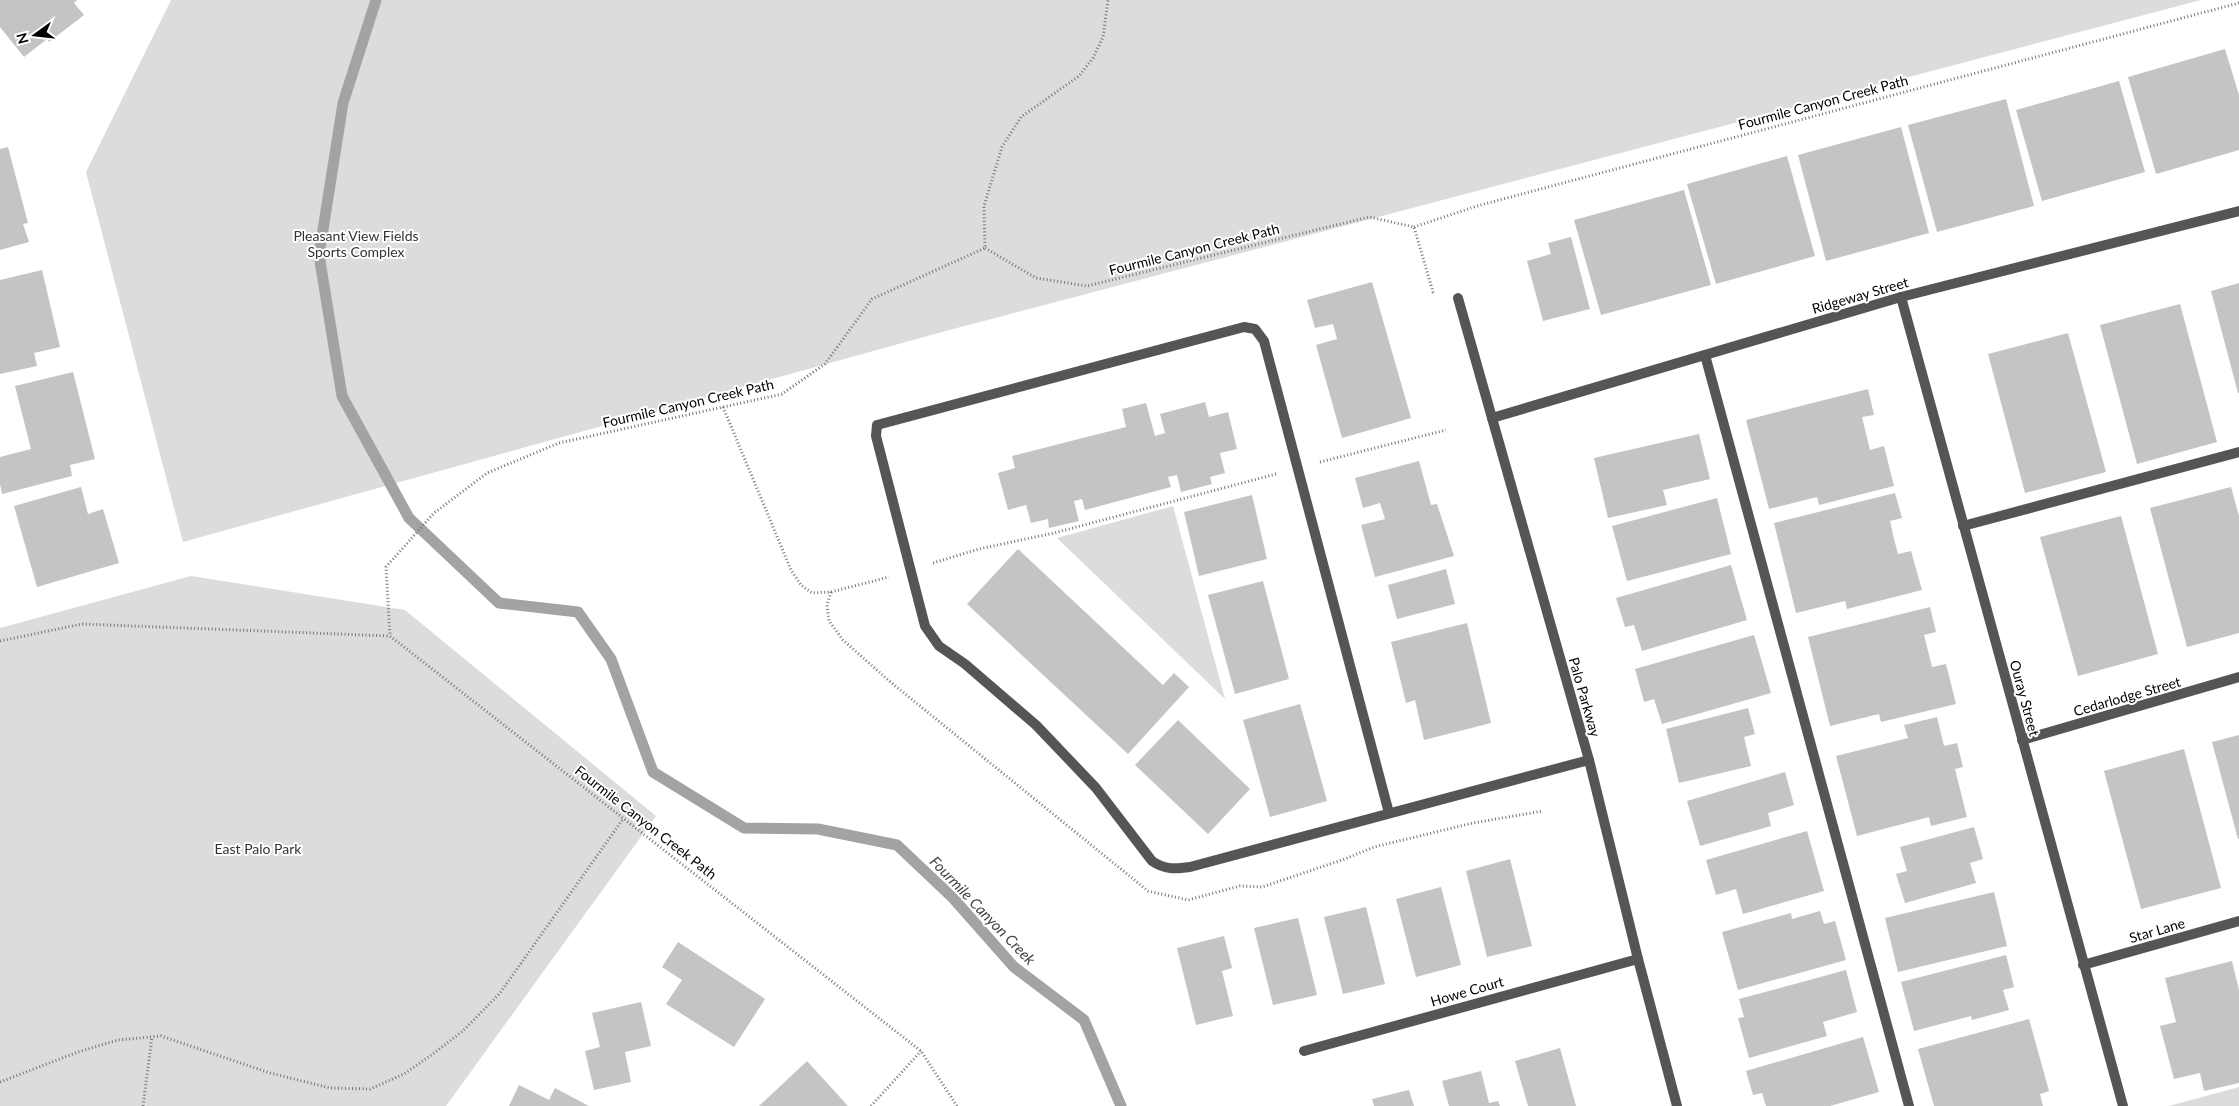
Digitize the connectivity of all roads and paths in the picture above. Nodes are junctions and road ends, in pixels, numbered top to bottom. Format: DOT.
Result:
graph roads {
  1 [pos="1108,0"];
  2 [pos="2239,3"];
  3 [pos="2239,211"];
  4 [pos="1414,227"];
  5 [pos="985,248"];
  6 [pos="1901,297"];
  7 [pos="1458,298"];
  8 [pos="1705,355"];
  9 [pos="723,407"];
  10 [pos="1492,418"];
  11 [pos="1446,430"];
  12 [pos="2239,452"];
  13 [pos="1298,468"];
  14 [pos="1963,526"];
  15 [pos="911,570"];
  16 [pos="831,592"];
  17 [pos="390,636"];
  18 [pos="0,640"];
  19 [pos="2239,678"];
  20 [pos="2022,740"];
  21 [pos="1589,760"];
  22 [pos="1544,811"];
  23 [pos="1389,813"];
  24 [pos="623,819"];
  25 [pos="2239,921"];
  26 [pos="1638,959"];
  27 [pos="2083,965"];
  28 [pos="152,1037"];
  29 [pos="921,1051"];
  30 [pos="1304,1051"];
  31 [pos="0,1082"];
  32 [pos="143,1106"];
  33 [pos="871,1106"];
  34 [pos="957,1106"];
  35 [pos="1677,1106"];
  36 [pos="1908,1106"];
  37 [pos="2123,1106"];
  1 -- 5 [label="path"];
  2 -- 4 [label="path, Fourmile Canyon Creek Path"];
  3 -- 6 [label="street, Ridgeway Street"];
  4 -- 5 [label="path, Fourmile Canyon Creek Path"];
  4 -- 7 [label="path"];
  5 -- 9 [label="path, Fourmile Canyon Creek Path"];
  6 -- 8 [label="street, Ridgeway Street"];
  6 -- 14 [label="street, Ouray Street"];
  7 -- 10 [label="street, Palo Parkway"];
  8 -- 10 [label="street, Ridgeway Street"];
  8 -- 36 [label="street"];
  9 -- 16 [label="path"];
  9 -- 17 [label="path, Fourmile Canyon Creek Path"];
  10 -- 21 [label="street, Palo Parkway"];
  11 -- 13 [label="path"];
  12 -- 14 [label="street"];
  13 -- 15 [label="path"];
  13 -- 15 [label="street"];
  13 -- 23 [label="street"];
  14 -- 20 [label="street, Ouray Street"];
  15 -- 16 [label="path"];
  15 -- 23 [label="street"];
  16 -- 22 [label="path"];
  17 -- 18 [label="path"];
  17 -- 24 [label="path, Fourmile Canyon Creek Path"];
  19 -- 20 [label="street, Cedarlodge Street"];
  20 -- 27 [label="street, Ouray Street"];
  21 -- 23 [label="street"];
  21 -- 26 [label="street, Palo Parkway"];
  24 -- 28 [label="path"];
  24 -- 29 [label="path, Fourmile Canyon Creek Path"];
  25 -- 27 [label="street, Star Lane"];
  26 -- 30 [label="street, Howe Court"];
  26 -- 35 [label="street, Palo Parkway"];
  27 -- 37 [label="street, Ouray Street"];
  28 -- 31 [label="path"];
  28 -- 32 [label="path"];
  29 -- 33 [label="path"];
  29 -- 34 [label="path, Fourmile Canyon Creek Path"];
}
